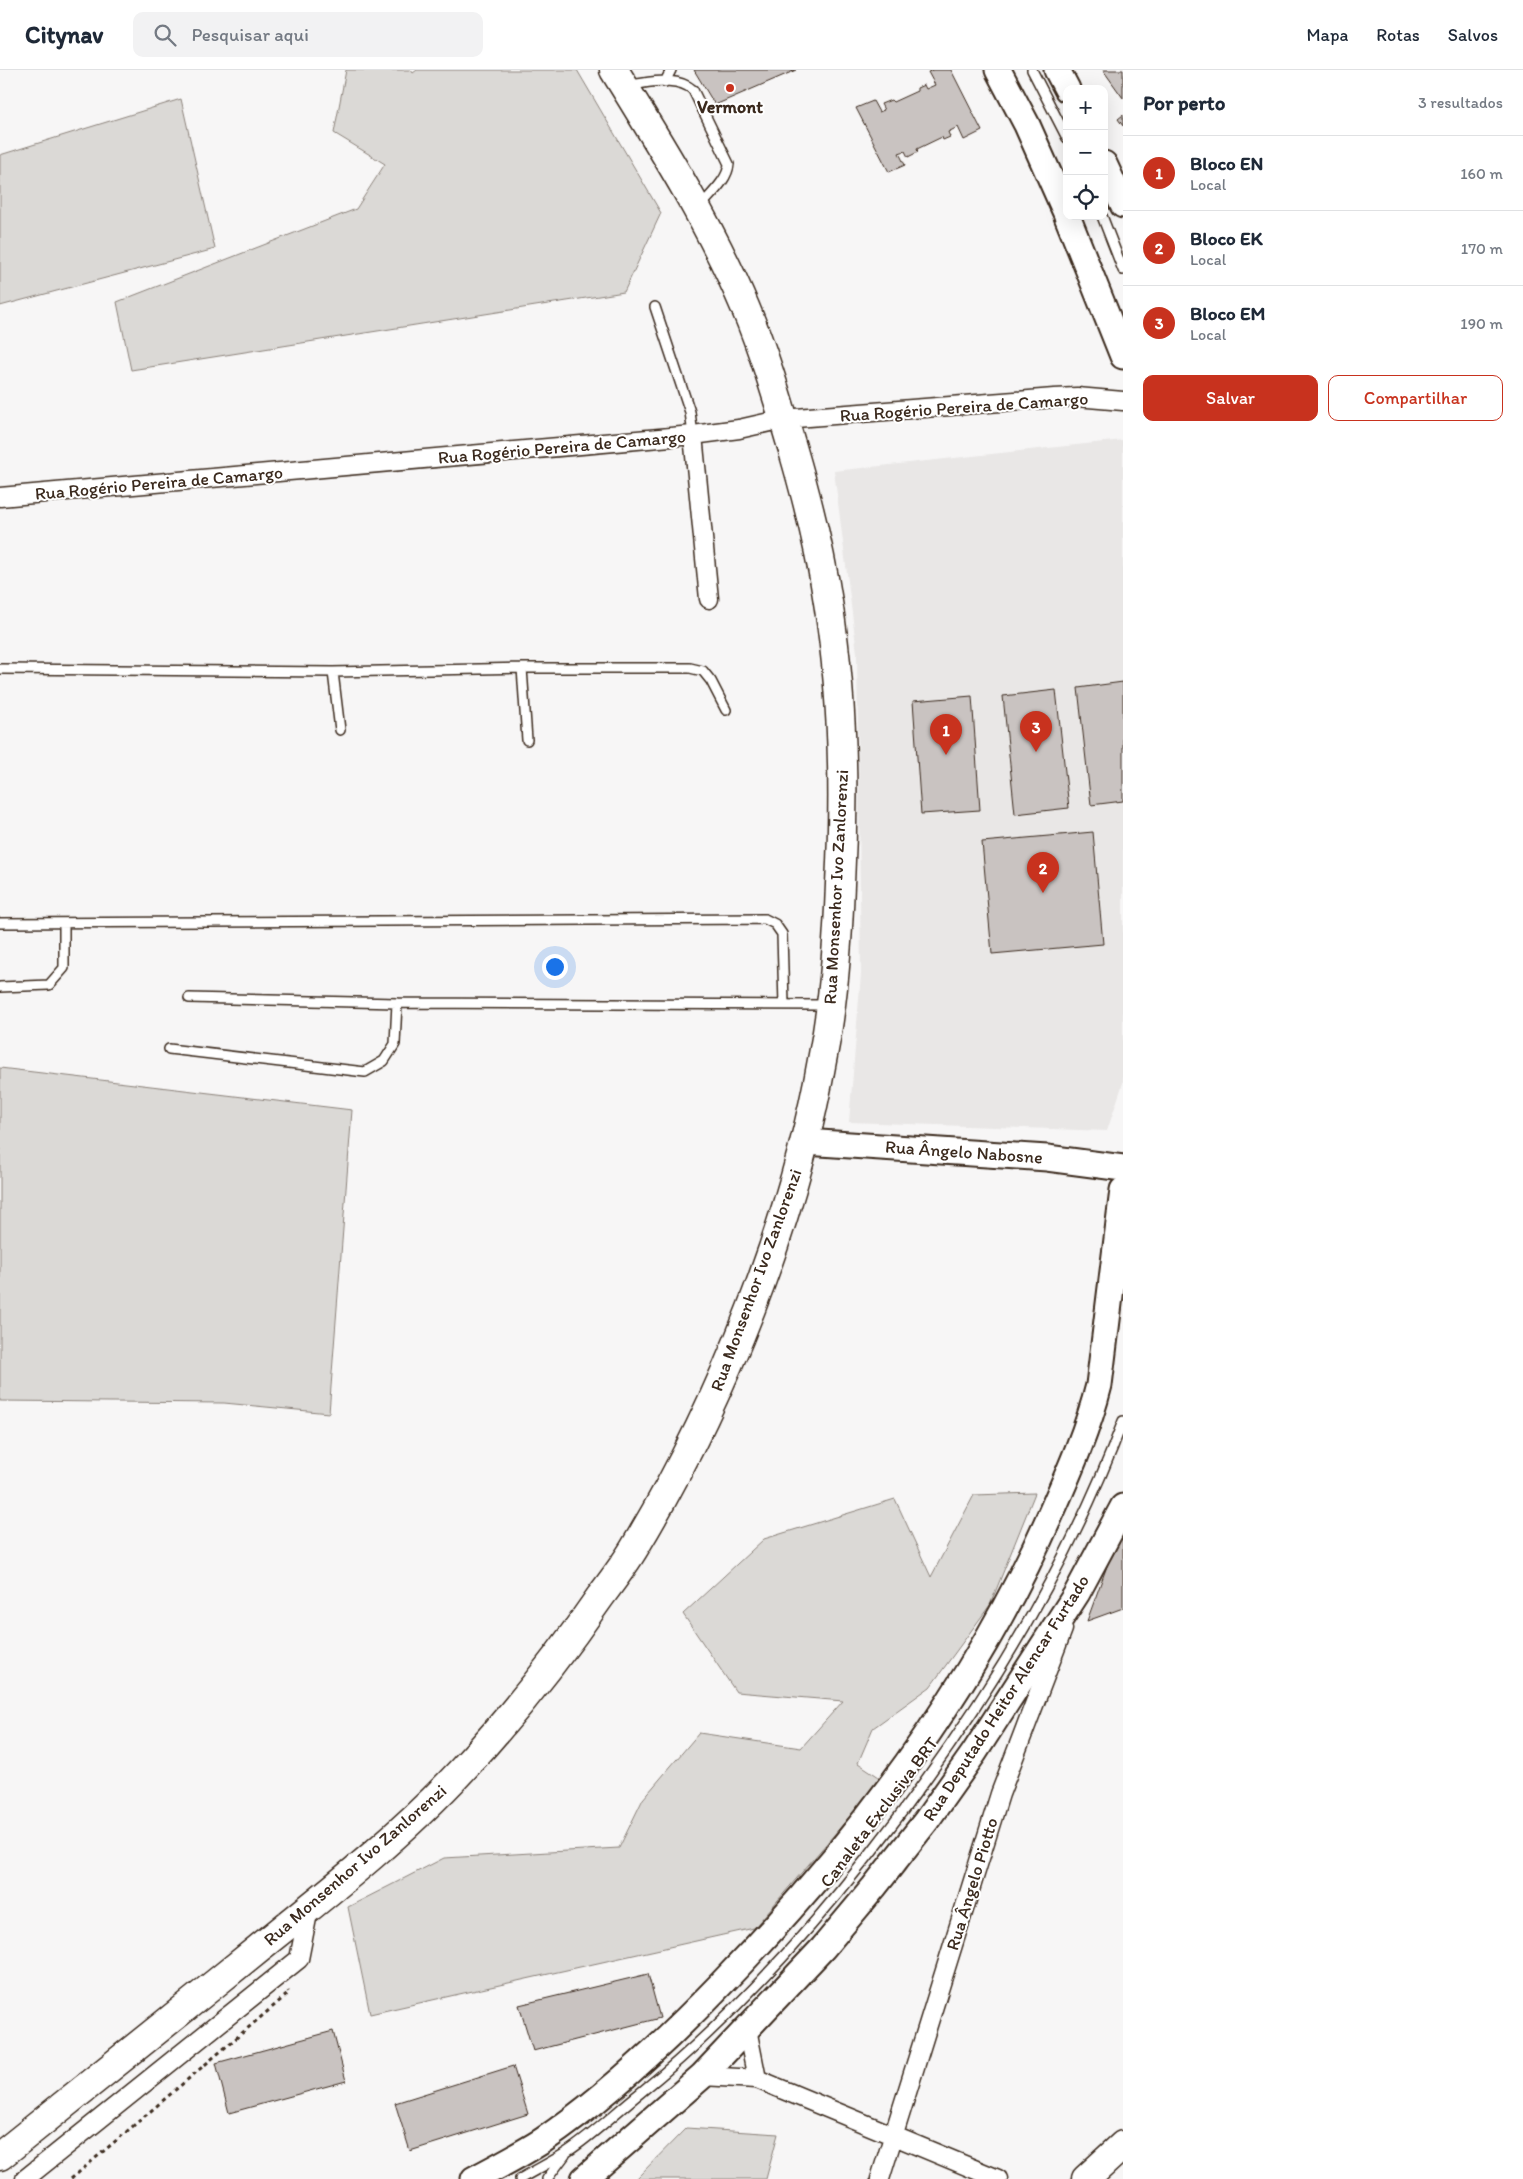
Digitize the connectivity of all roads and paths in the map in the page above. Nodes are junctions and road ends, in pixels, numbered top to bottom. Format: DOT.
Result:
graph roads {
  1 [pos="671,70"];
  2 [pos="998,70"];
  3 [pos="1032,70"];
  4 [pos="1057,70"];
  5 [pos="619,78"];
  6 [pos="665,82"];
  7 [pos="1065,85"];
  8 [pos="1063,130"];
  9 [pos="1108,171"];
  10 [pos="1121,193"];
  11 [pos="1063,207"];
  12 [pos="696,211"];
  13 [pos="1069,220"];
  14 [pos="1104,220"];
  15 [pos="1123,270"];
  16 [pos="655,307"];
  17 [pos="1123,356"];
  18 [pos="1123,401"];
  19 [pos="784,419"];
  20 [pos="693,435"];
  21 [pos="0,497"];
  22 [pos="709,599"];
  23 [pos="522,668"];
  24 [pos="0,669"];
  25 [pos="333,672"];
  26 [pos="726,710"];
  27 [pos="340,730"];
  28 [pos="527,740"];
  29 [pos="0,923"];
  30 [pos="64,923"];
  31 [pos="0,987"];
  32 [pos="189,998"];
  33 [pos="397,1003"];
  34 [pos="784,1005"];
  35 [pos="831,1005"];
  36 [pos="169,1050"];
  37 [pos="805,1142"];
  38 [pos="1123,1168"];
  39 [pos="1123,1190"];
  40 [pos="1123,1421"];
  41 [pos="1123,1507"];
  42 [pos="1077,1593"];
  43 [pos="309,1908"];
  44 [pos="276,1978"];
  45 [pos="747,2029"];
  46 [pos="702,2076"];
  47 [pos="757,2079"];
  48 [pos="894,2136"];
  49 [pos="1123,2145"];
  50 [pos="568,2151"];
  51 [pos="0,2156"];
  52 [pos="25,2179"];
  53 [pos="71,2179"];
  54 [pos="474,2179"];
  55 [pos="520,2179"];
  56 [pos="547,2179"];
  57 [pos="584,2179"];
  58 [pos="880,2179"];
  59 [pos="998,2179"];
  60 [pos="1086,2179"];
  1 -- 6 [label="lane"];
  2 -- 11 [label="street"];
  3 -- 8 [label="lane"];
  4 -- 7 [label="street"];
  5 -- 6 [label="lane"];
  5 -- 12 [label="main road, Rua Monsenhor Ivo Zanlorenzi"];
  6 -- 12 [label="lane"];
  9 -- 10 [label="street"];
  12 -- 19 [label="main road, Rua Monsenhor Ivo Zanlorenzi"];
  13 -- 17 [label="street"];
  14 -- 15 [label="lane"];
  16 -- 20 [label="lane"];
  18 -- 19 [label="street, Rua Rogério Pereira de Camargo"];
  19 -- 20 [label="street, Rua Rogério Pereira de Camargo"];
  19 -- 35 [label="main road, Rua Monsenhor Ivo Zanlorenzi"];
  20 -- 21 [label="street, Rua Rogério Pereira de Camargo"];
  20 -- 22 [label="street"];
  23 -- 25 [label="lane"];
  23 -- 26 [label="lane"];
  23 -- 28 [label="lane"];
  24 -- 25 [label="lane"];
  25 -- 27 [label="lane"];
  29 -- 30 [label="lane"];
  30 -- 31 [label="lane"];
  30 -- 34 [label="lane"];
  32 -- 33 [label="lane"];
  33 -- 34 [label="lane"];
  33 -- 36 [label="lane"];
  34 -- 35 [label="lane"];
  35 -- 37 [label="main road, Rua Monsenhor Ivo Zanlorenzi"];
  37 -- 38 [label="street, Rua Ângelo Nabosne"];
  37 -- 43 [label="main road, Rua Monsenhor Ivo Zanlorenzi"];
  39 -- 54 [label="street"];
  40 -- 50 [label="lane, Canaleta Exclusiva BRT"];
  41 -- 42 [label="street, Rua Deputado Heitor Alencar Furtado"];
  42 -- 45 [label="street, Rua Deputado Heitor Alencar Furtado"];
  42 -- 48 [label="street, Rua Ângelo Piotto"];
  43 -- 44 [label="street"];
  43 -- 51 [label="main road, Rua Monsenhor Ivo Zanlorenzi"];
  44 -- 52 [label="street"];
  44 -- 53 [label="path"];
  45 -- 46 [label="street, Rua Deputado Heitor Alencar Furtado"];
  45 -- 47 [label="street"];
  46 -- 47 [label="street"];
  46 -- 57 [label="street, Rua Deputado Heitor Alencar Furtado"];
  47 -- 48 [label="street"];
  48 -- 58 [label="street, Rua Ângelo Piotto"];
  48 -- 59 [label="street"];
  49 -- 60 [label="main road"];
  50 -- 55 [label="lane, Canaleta Exclusiva BRT"];
  50 -- 56 [label="lane, Canaleta Exclusiva BRT"];
}
